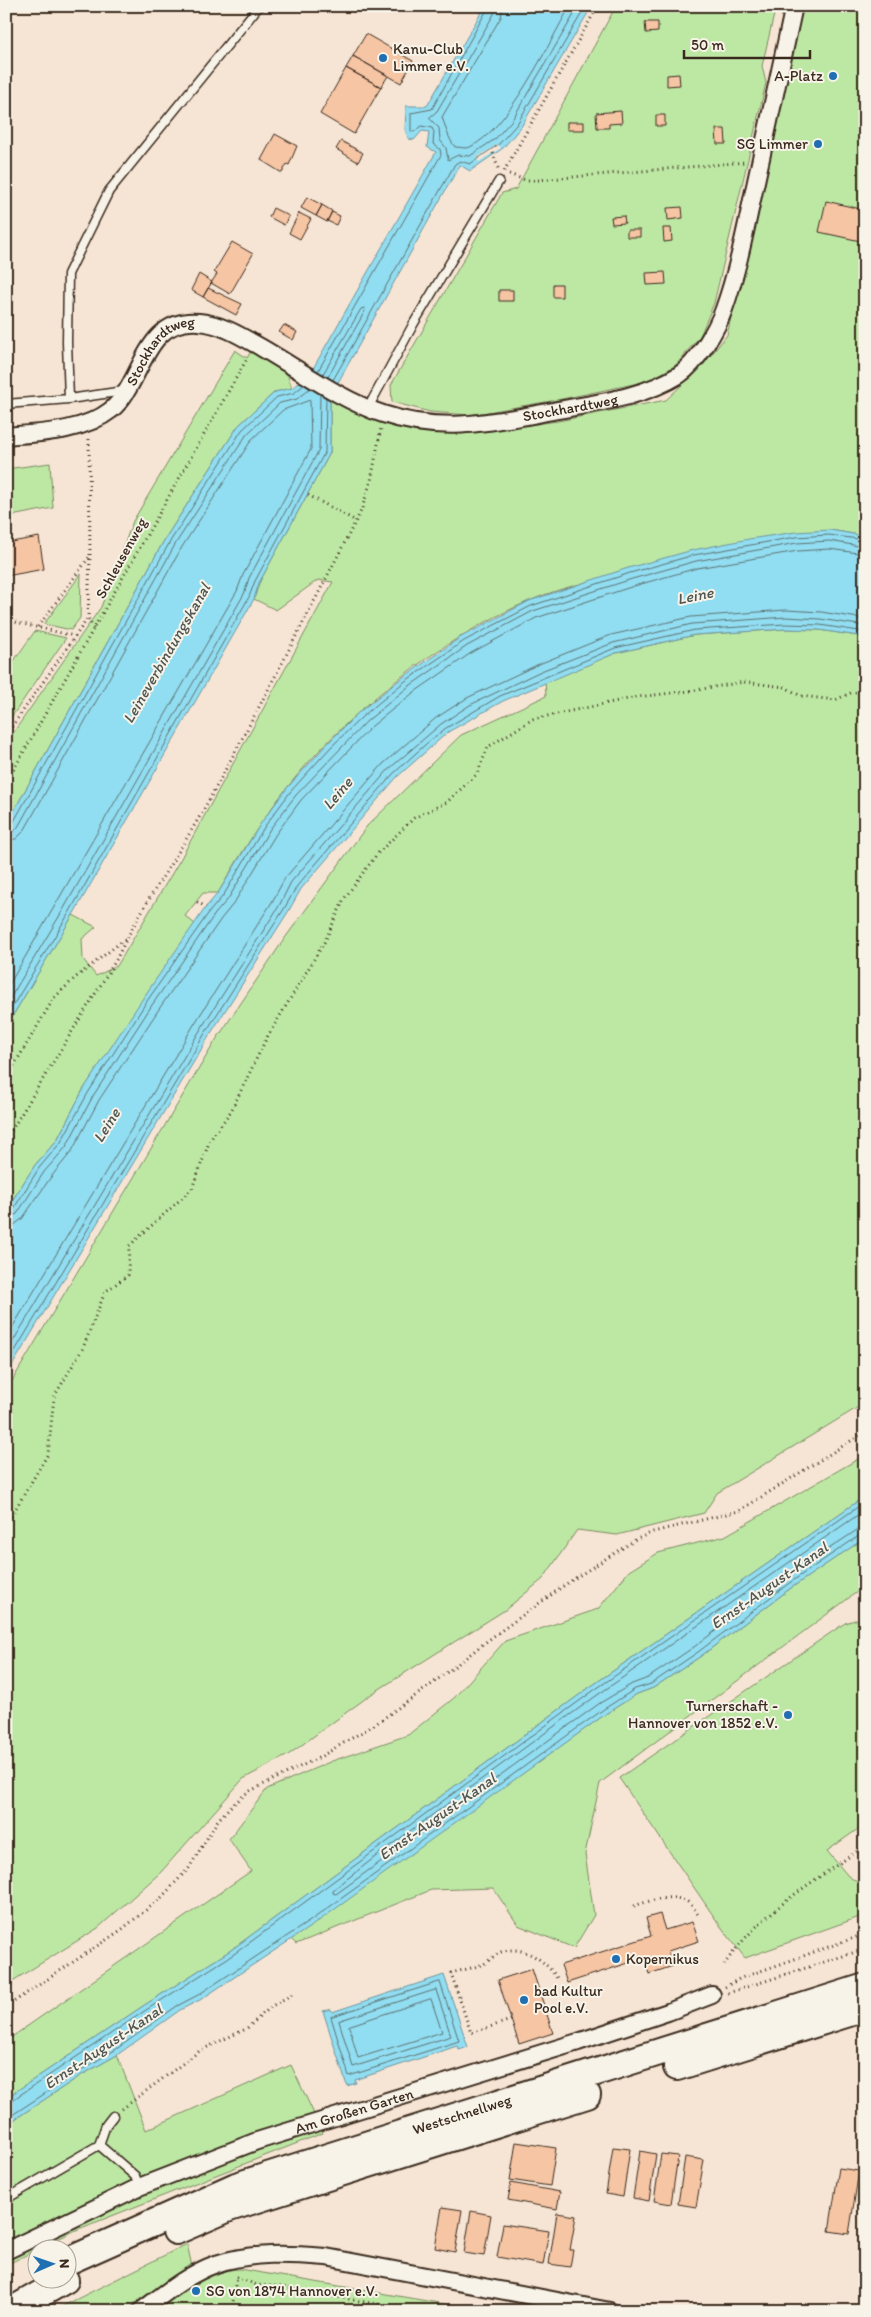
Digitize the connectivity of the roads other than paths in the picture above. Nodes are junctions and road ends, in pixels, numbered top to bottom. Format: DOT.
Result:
graph roads {
  1 [pos="259,6"];
  2 [pos="794,6"];
  3 [pos="500,179"];
  4 [pos="125,391"];
  5 [pos="69,399"];
  6 [pos="6,404"];
  7 [pos="375,411"];
  8 [pos="6,436"];
  9 [pos="865,1987"];
  10 [pos="712,1995"];
  11 [pos="865,2008"];
  12 [pos="113,2116"];
  13 [pos="99,2146"];
  14 [pos="139,2187"];
  15 [pos="6,2199"];
  16 [pos="6,2251"];
  17 [pos="78,2257"];
  18 [pos="78,2274"];
  19 [pos="28,2281"];
  20 [pos="47,2290"];
  21 [pos="6,2292"];
  22 [pos="11,2311"];
  23 [pos="141,2311"];
  24 [pos="610,2311"];
  1 -- 5 [label="lane"];
  2 -- 7 [label="street, Stockhardtweg"];
  3 -- 7 [label="lane"];
  4 -- 5 [label="lane"];
  4 -- 7 [label="street, Stockhardtweg"];
  4 -- 8 [label="street, Stockhardtweg"];
  5 -- 6 [label="lane"];
  9 -- 17 [label="highway, Westschnellweg"];
  10 -- 14 [label="street, Am Großen Garten"];
  11 -- 18 [label="highway, Westschnellweg"];
  12 -- 13 [label="lane"];
  13 -- 14 [label="lane"];
  13 -- 15 [label="lane"];
  14 -- 16 [label="street, Am Großen Garten"];
  19 -- 21 [label="highway"];
  20 -- 22 [label="highway, Westschnellweg"];
  23 -- 24 [label="street"];
}
